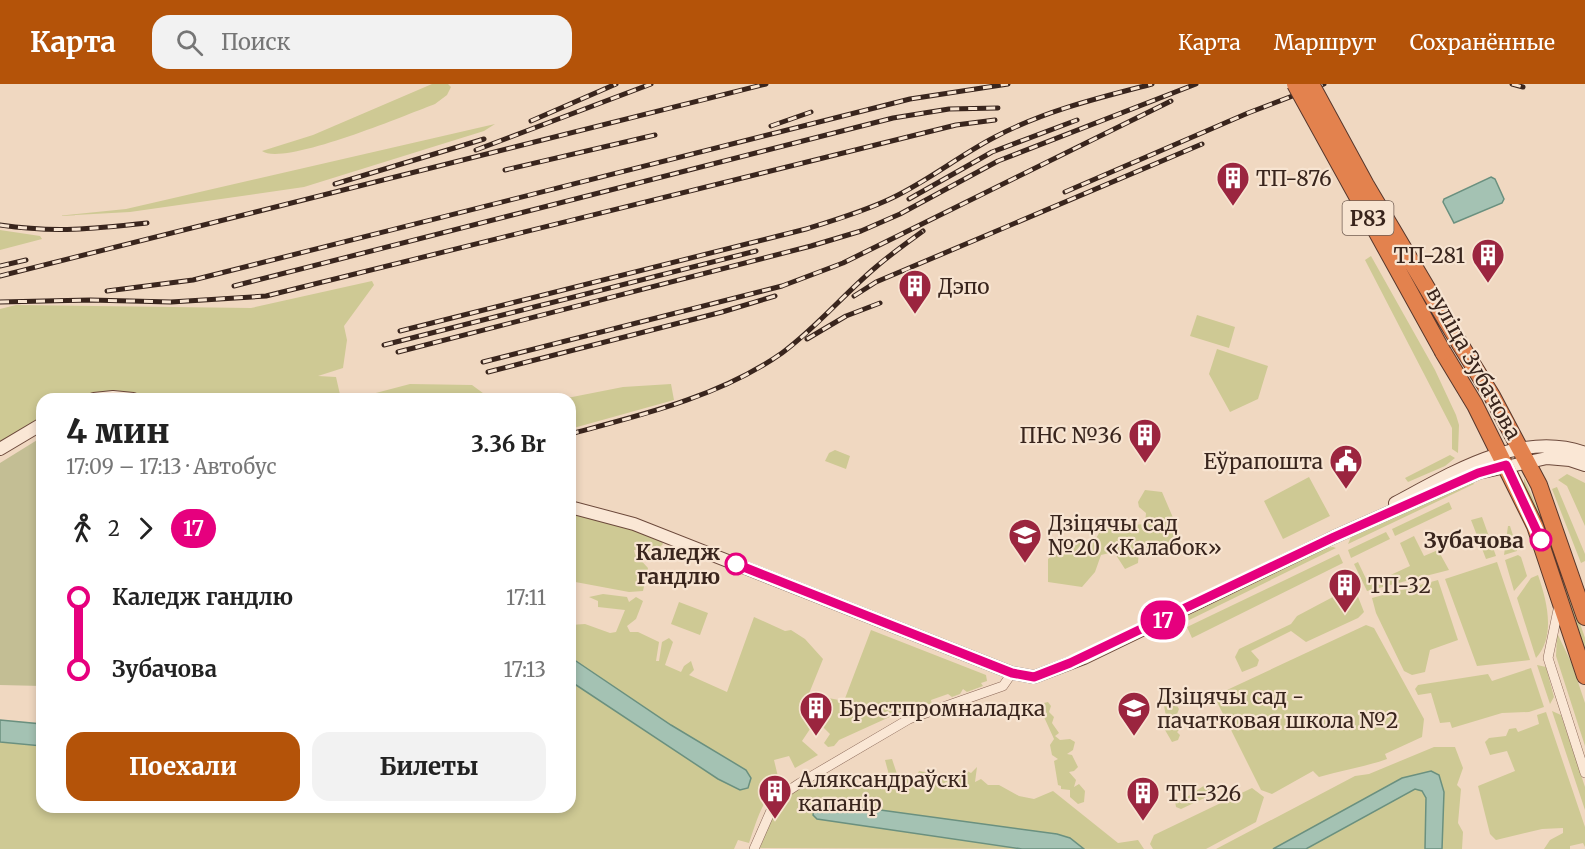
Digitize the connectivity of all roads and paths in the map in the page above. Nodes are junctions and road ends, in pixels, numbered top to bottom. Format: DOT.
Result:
graph roads {
  1 [pos="1295,84"];
  2 [pos="1311,84"];
  3 [pos="36,428"];
  4 [pos="0,449"];
  5 [pos="1585,453"];
  6 [pos="1524,454"];
  7 [pos="1503,460"];
  8 [pos="1585,465"];
  9 [pos="576,509"];
  10 [pos="1560,600"];
  11 [pos="1585,617"];
  12 [pos="1012,673"];
  13 [pos="1585,676"];
  14 [pos="1585,773"];
  15 [pos="754,849"];
  1 -- 7 [label="highway, вуліца Зубачова / Р83, bridge"];
  2 -- 6 [label="highway, вуліца Зубачова / Р83, bridge"];
  3 -- 4 [label="main road"];
  5 -- 6 [label="main road"];
  6 -- 7 [label="main road"];
  6 -- 8 [label="main road"];
  6 -- 11 [label="highway, вуліца Зубачова / Р83"];
  7 -- 10 [label="highway, вуліца Зубачова / Р83"];
  7 -- 12 [label="main road"];
  9 -- 12 [label="main road"];
  10 -- 13 [label="highway, вуліца Зубачова / Р83"];
  10 -- 14 [label="street"];
  12 -- 15 [label="street"];
}
